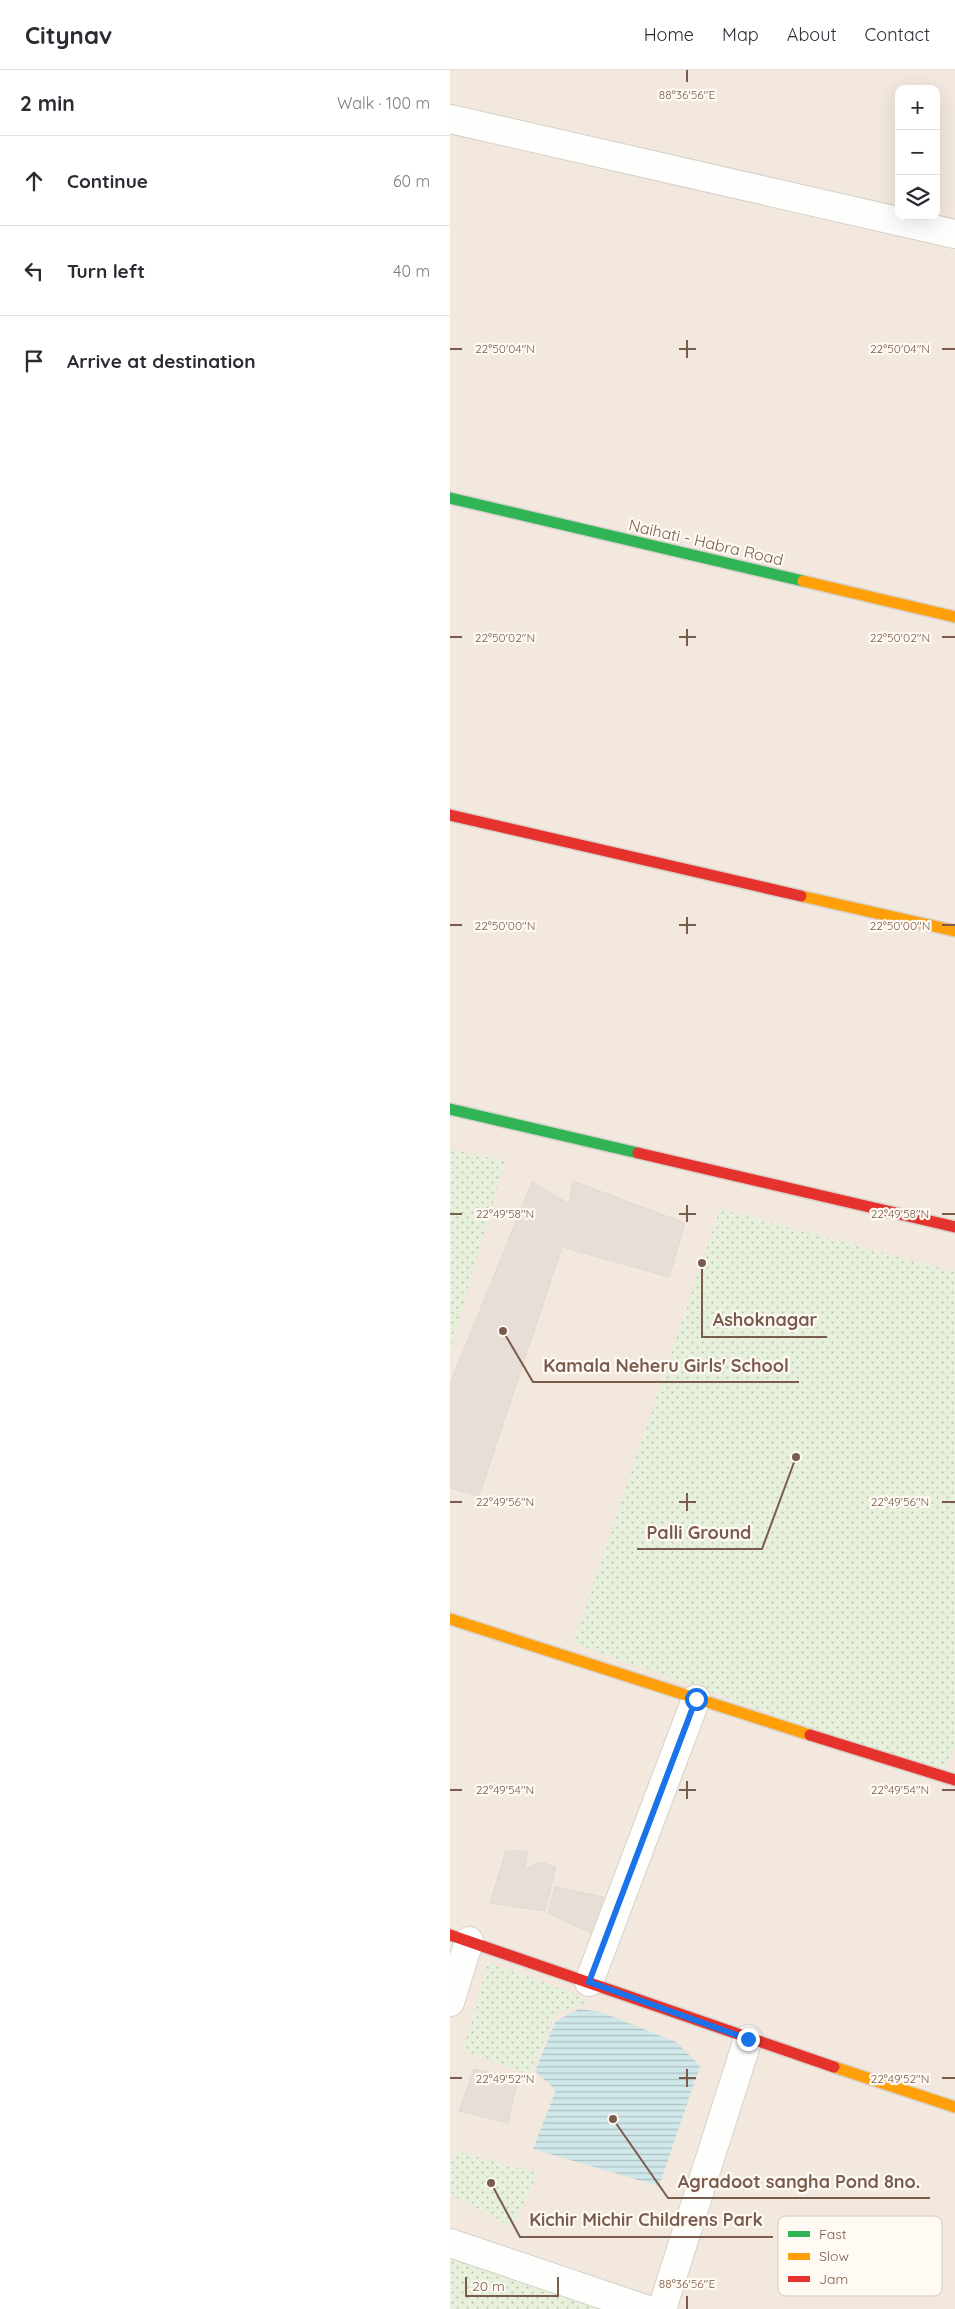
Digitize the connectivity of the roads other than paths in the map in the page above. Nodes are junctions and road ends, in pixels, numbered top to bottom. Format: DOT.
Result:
graph roads {
  1 [pos="450,119"];
  2 [pos="955,234"];
  3 [pos="450,498"];
  4 [pos="955,617"];
  5 [pos="450,815"];
  6 [pos="955,931"];
  7 [pos="450,1109"];
  8 [pos="955,1227"];
  9 [pos="450,1618"];
  10 [pos="696,1699"];
  11 [pos="955,1780"];
  12 [pos="460,1938"];
  13 [pos="589,1982"];
  14 [pos="450,2002"];
  15 [pos="748,2039"];
  16 [pos="955,2107"];
  17 [pos="450,2243"];
  18 [pos="645,2309"];
  19 [pos="662,2309"];
  1 -- 2 [label="street"];
  3 -- 4 [label="street, Naihati - Habra Road"];
  5 -- 6 [label="street"];
  7 -- 8 [label="street"];
  9 -- 10 [label="street"];
  10 -- 11 [label="street"];
  10 -- 13 [label="street"];
  12 -- 13 [label="street"];
  12 -- 14 [label="street"];
  13 -- 15 [label="street"];
  15 -- 16 [label="street"];
  15 -- 19 [label="street"];
  17 -- 18 [label="street"];
}
